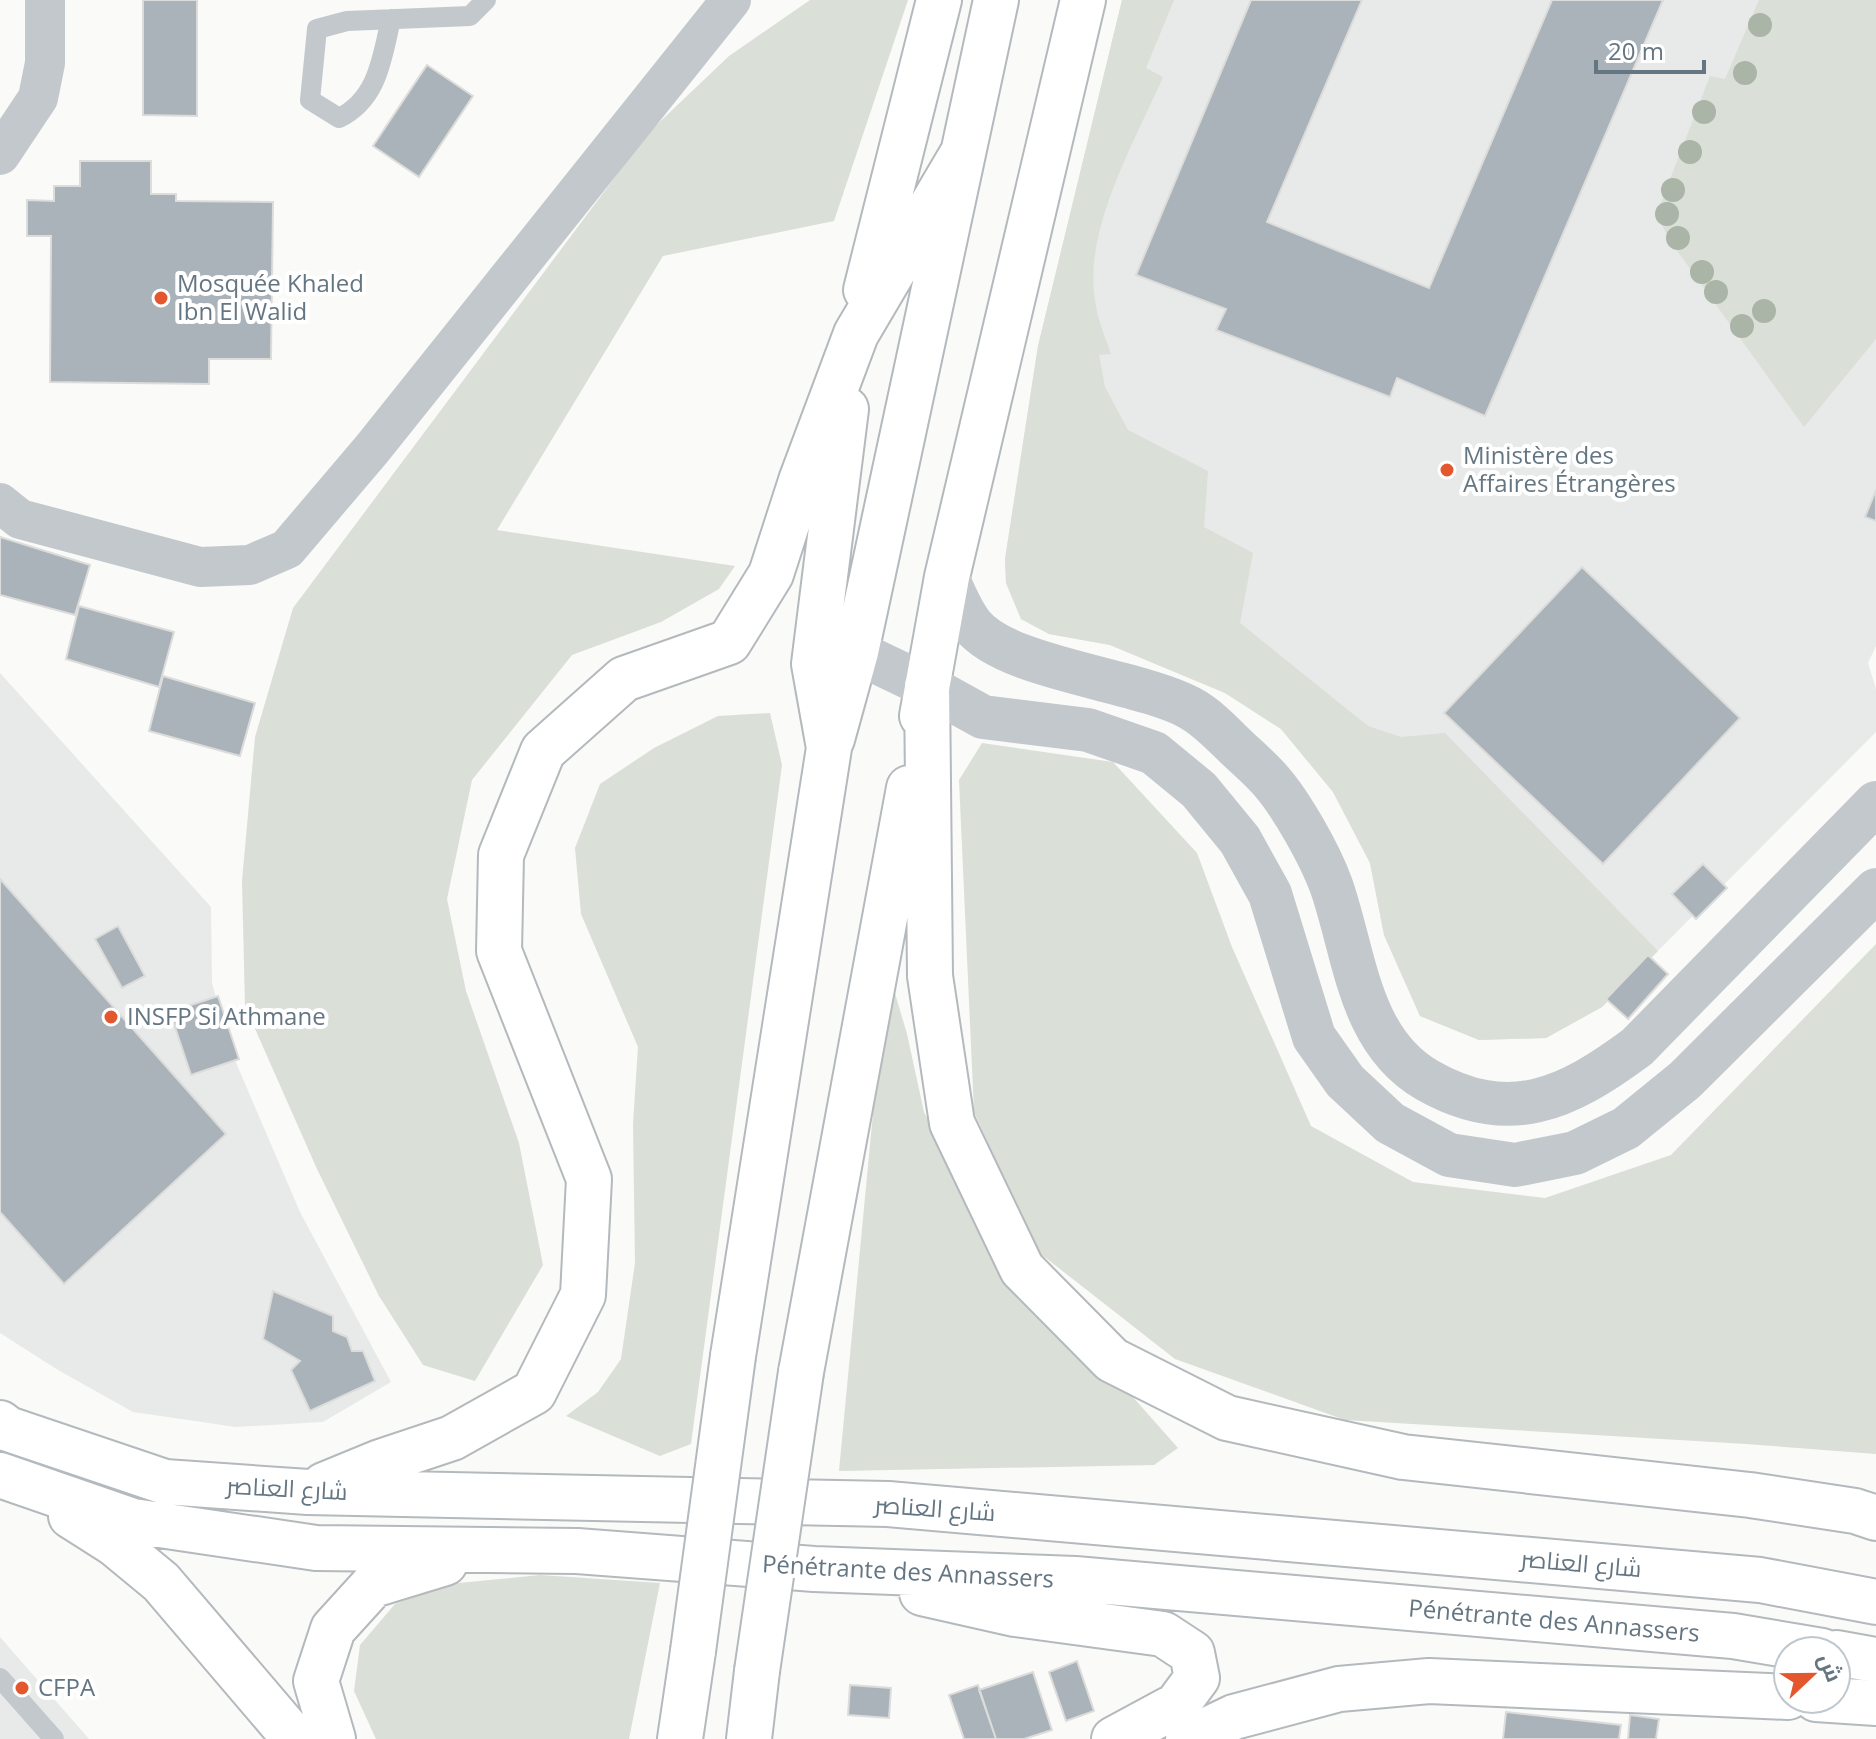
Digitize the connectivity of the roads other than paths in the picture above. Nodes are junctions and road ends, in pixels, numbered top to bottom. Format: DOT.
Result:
graph roads {
  1 [pos="45,0"];
  2 [pos="486,0"];
  3 [pos="731,0"];
  4 [pos="939,0"];
  5 [pos="996,0"];
  6 [pos="1079,10"];
  7 [pos="391,19"];
  8 [pos="6,139"];
  9 [pos="961,156"];
  10 [pos="856,334"];
  11 [pos="0,503"];
  12 [pos="947,577"];
  13 [pos="856,652"];
  14 [pos="927,686"];
  15 [pos="829,748"];
  16 [pos="1876,803"];
  17 [pos="1876,890"];
  18 [pos="0,1423"];
  19 [pos="8,1478"];
  20 [pos="308,1492"];
  21 [pos="1876,1518"];
  22 [pos="483,1551"];
  23 [pos="814,1569"];
  24 [pos="1876,1602"];
  25 [pos="1772,1643"];
  26 [pos="693,1651"];
  27 [pos="1852,1656"];
  28 [pos="1876,1660"];
  29 [pos="0,1678"];
  30 [pos="1772,1696"];
  31 [pos="1852,1701"];
  32 [pos="1876,1703"];
  33 [pos="54,1739"];
  34 [pos="295,1739"];
  35 [pos="333,1739"];
  36 [pos="680,1739"];
  37 [pos="692,1739"];
  38 [pos="749,1739"];
  39 [pos="1114,1739"];
  40 [pos="1188,1739"];
  1 -- 8 [label="street"];
  2 -- 7 [label="lane"];
  3 -- 11 [label="street"];
  4 -- 10 [label="highway"];
  5 -- 9 [label="highway"];
  6 -- 12 [label="highway"];
  7 -- 7 [label="lane"];
  9 -- 10 [label="highway"];
  9 -- 13 [label="highway"];
  10 -- 15 [label="highway"];
  10 -- 20 [label="highway"];
  12 -- 14 [label="highway"];
  12 -- 16 [label="street"];
  13 -- 14 [label="street"];
  13 -- 15 [label="highway"];
  14 -- 17 [label="street"];
  14 -- 21 [label="highway"];
  14 -- 38 [label="highway, bridge"];
  15 -- 26 [label="highway, bridge"];
  18 -- 20 [label="highway, شارع العناصر"];
  19 -- 22 [label="highway, Pénétrante des Annassers"];
  19 -- 34 [label="highway"];
  20 -- 24 [label="highway, شارع العناصر"];
  22 -- 23 [label="highway, Pénétrante des Annassers"];
  22 -- 35 [label="highway"];
  23 -- 25 [label="highway, Pénétrante des Annassers"];
  23 -- 39 [label="highway"];
  26 -- 36 [label="highway"];
  26 -- 37 [label="highway"];
  27 -- 28 [label="highway"];
  29 -- 33 [label="lane"];
  30 -- 40 [label="highway"];
  31 -- 32 [label="highway"];
}
